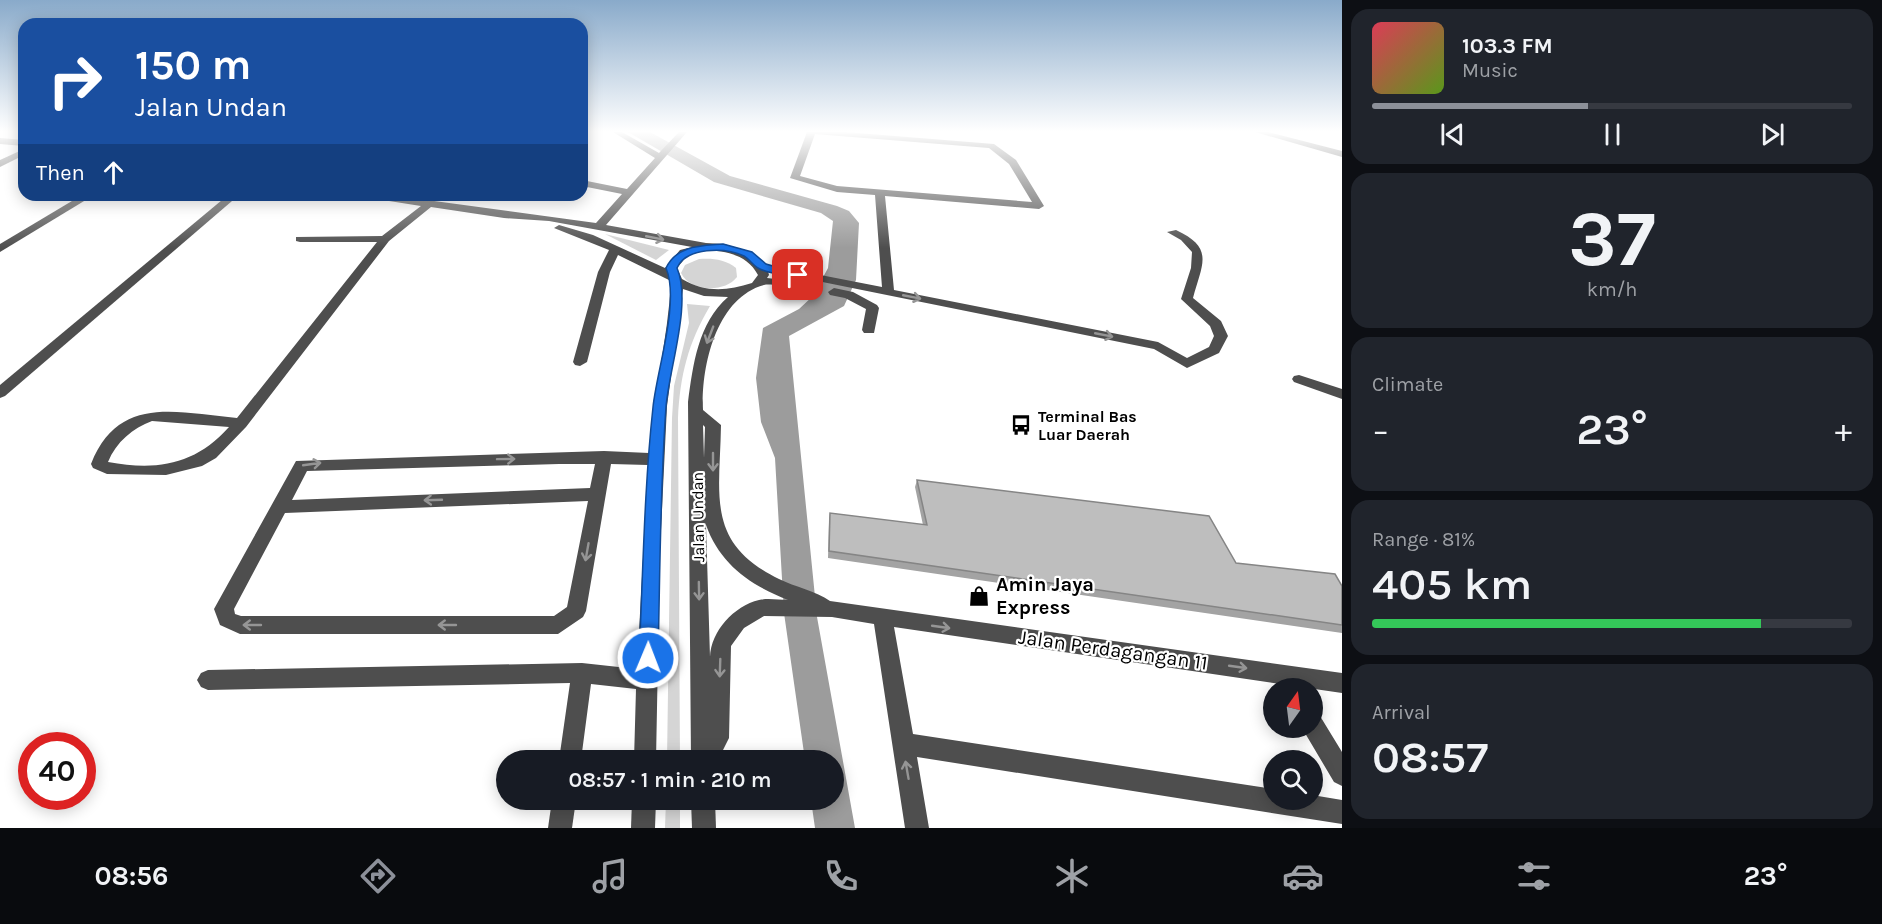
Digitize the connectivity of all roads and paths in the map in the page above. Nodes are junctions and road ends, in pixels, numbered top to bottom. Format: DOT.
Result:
graph roads {
  1 [pos="647,171"];
  2 [pos="798,171"];
  3 [pos="1017,171"];
  4 [pos="588,184"];
  5 [pos="628,192"];
  6 [pos="880,194"];
  7 [pos="78,201"];
  8 [pos="227,201"];
  9 [pos="410,201"];
  10 [pos="429,204"];
  11 [pos="504,215"];
  12 [pos="598,227"];
  13 [pos="1172,232"];
  14 [pos="300,239"];
  15 [pos="386,239"];
  16 [pos="723,248"];
  17 [pos="0,249"];
  18 [pos="615,249"];
  19 [pos="636,258"];
  20 [pos="762,267"];
  21 [pos="675,278"];
  22 [pos="813,283"];
  23 [pos="752,285"];
  24 [pos="852,291"];
  25 [pos="888,292"];
  26 [pos="869,330"];
  27 [pos="580,362"];
  28 [pos="1299,379"];
  29 [pos="0,393"];
  30 [pos="1342,394"];
  31 [pos="696,413"];
  32 [pos="241,423"];
  33 [pos="604,458"];
  34 [pos="657,459"];
  35 [pos="597,494"];
  36 [pos="279,507"];
  37 [pos="832,609"];
  38 [pos="883,619"];
  39 [pos="582,673"];
  40 [pos="1267,678"];
  41 [pos="208,680"];
  42 [pos="648,680"];
  43 [pos="1323,682"];
  44 [pos="1342,683"];
  45 [pos="1320,738"];
  46 [pos="902,743"];
  47 [pos="571,750"];
  48 [pos="645,750"];
  49 [pos="704,750"];
  50 [pos="710,750"];
  51 [pos="1342,774"];
  52 [pos="563,810"];
  53 [pos="644,810"];
  54 [pos="703,810"];
  55 [pos="1342,812"];
  56 [pos="560,828"];
  57 [pos="643,828"];
  58 [pos="704,828"];
  59 [pos="917,828"];
  1 -- 5 [label="street"];
  2 -- 6 [label="street"];
  3 -- 6 [label="street"];
  4 -- 5 [label="street"];
  5 -- 12 [label="street"];
  6 -- 25 [label="street"];
  7 -- 17 [label="street"];
  8 -- 29 [label="street"];
  9 -- 10 [label="street"];
  10 -- 11 [label="street"];
  10 -- 15 [label="street"];
  11 -- 12 [label="street"];
  11 -- 18 [label="street"];
  12 -- 16 [label="street, one-way"];
  12 -- 19 [label="street"];
  25 -- 13 [label="street, one-way"];
  14 -- 15 [label="street"];
  15 -- 32 [label="street"];
  16 -- 20 [label="street"];
  16 -- 21 [label="street"];
  18 -- 19 [label="street"];
  18 -- 27 [label="street"];
  19 -- 21 [label="street"];
  20 -- 22 [label="street"];
  20 -- 23 [label="street"];
  21 -- 23 [label="street"];
  21 -- 34 [label="street"];
  22 -- 23 [label="street"];
  22 -- 24 [label="street"];
  23 -- 31 [label="street, Jalan Undan, one-way"];
  24 -- 25 [label="street"];
  24 -- 26 [label="street"];
  28 -- 30 [label="street"];
  31 -- 37 [label="street, Jalan Perdagangan 11, one-way"];
  31 -- 49 [label="street, Jalan Undan, one-way"];
  32 -- 32 [label="street"];
  33 -- 34 [label="street"];
  33 -- 35 [label="street"];
  36 -- 33 [label="street, one-way"];
  34 -- 42 [label="street"];
  35 -- 36 [label="street, one-way"];
  35 -- 36 [label="street, one-way"];
  37 -- 38 [label="street, Jalan Perdagangan 11"];
  37 -- 50 [label="street, Jalan Perdagangan 11, one-way"];
  38 -- 40 [label="street, Jalan Perdagangan 11, one-way"];
  38 -- 46 [label="street"];
  39 -- 41 [label="street"];
  39 -- 42 [label="street"];
  39 -- 47 [label="street"];
  42 -- 48 [label="street"];
  43 -- 44 [label="street, Jalan Perdagangan 11"];
  45 -- 51 [label="street"];
  46 -- 55 [label="street"];
  59 -- 46 [label="street, one-way"];
  52 -- 56 [label="street"];
  53 -- 57 [label="street"];
  54 -- 58 [label="street"];
}
